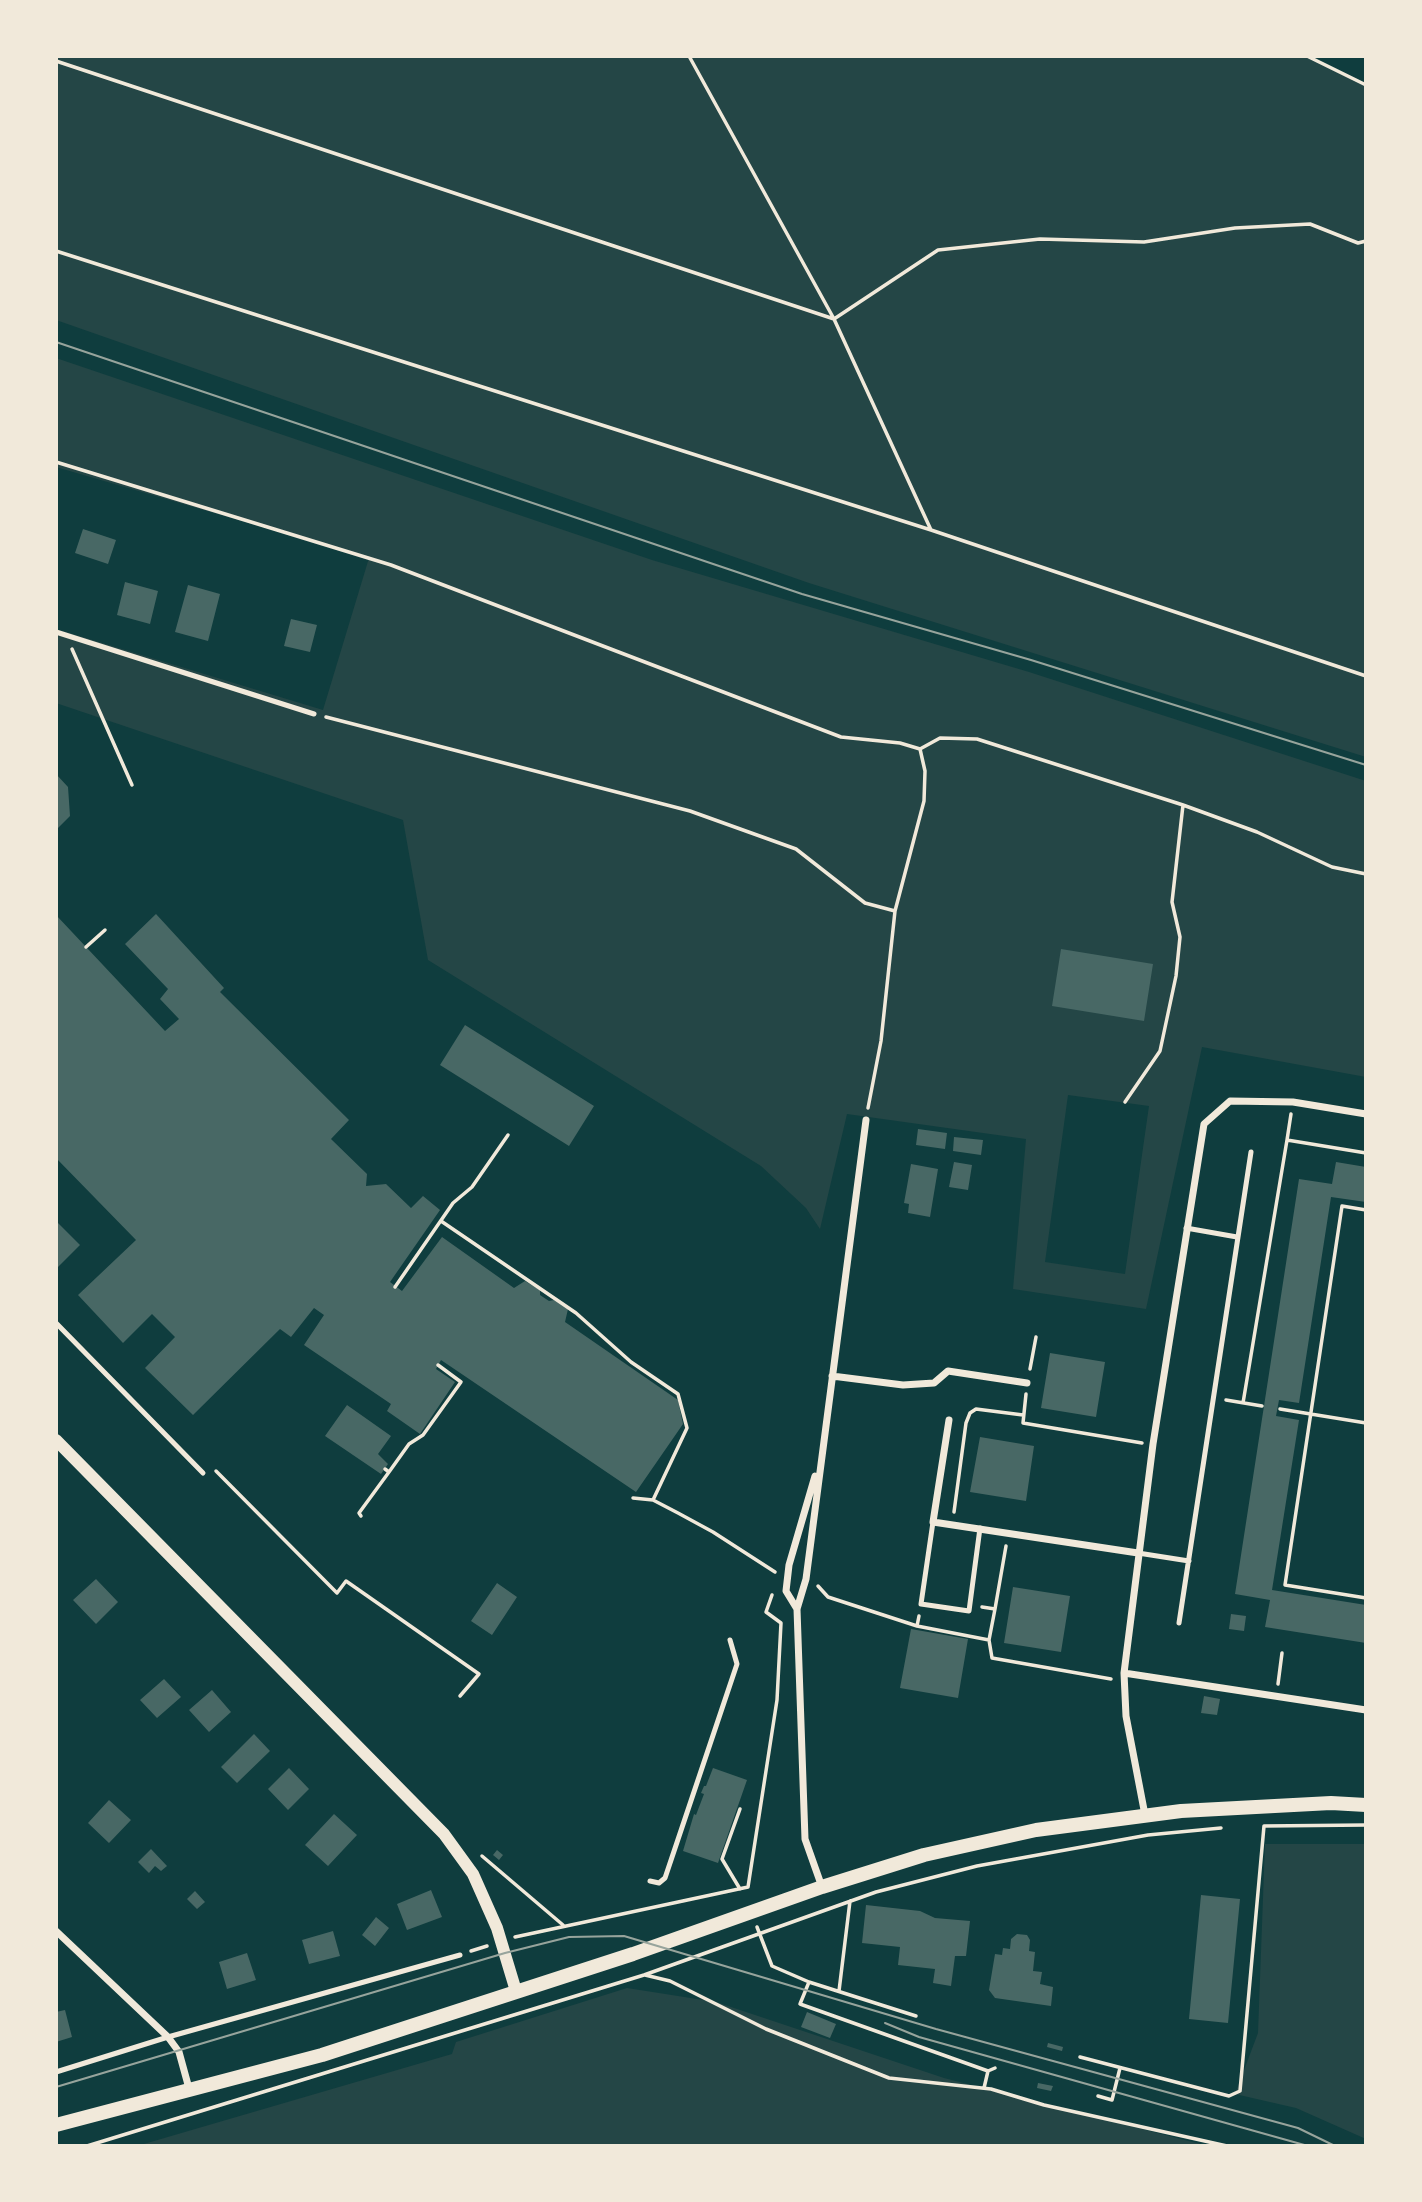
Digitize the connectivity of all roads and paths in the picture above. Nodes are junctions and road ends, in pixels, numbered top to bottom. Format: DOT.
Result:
graph roads {
  1 [pos="689,56"];
  2 [pos="1307,56"];
  3 [pos="56,61"];
  4 [pos="1366,85"];
  5 [pos="1366,241"];
  6 [pos="56,251"];
  7 [pos="834,318"];
  8 [pos="56,463"];
  9 [pos="932,530"];
  10 [pos="56,632"];
  11 [pos="66,635"];
  12 [pos="1366,676"];
  13 [pos="314,714"];
  14 [pos="920,749"];
  15 [pos="132,785"];
  16 [pos="1183,805"];
  17 [pos="1366,874"];
  18 [pos="895,911"];
  19 [pos="105,930"];
  20 [pos="86,947"];
  21 [pos="1125,1102"];
  22 [pos="1293,1102"];
  23 [pos="1366,1114"];
  24 [pos="866,1120"];
  25 [pos="508,1135"];
  26 [pos="1287,1140"];
  27 [pos="1251,1152"];
  28 [pos="1366,1153"];
  29 [pos="1366,1210"];
  30 [pos="441,1221"];
  31 [pos="1186,1228"];
  32 [pos="1237,1237"];
  33 [pos="395,1287"];
  34 [pos="56,1323"];
  35 [pos="1036,1337"];
  36 [pos="438,1365"];
  37 [pos="832,1376"];
  38 [pos="1027,1383"];
  39 [pos="1214,1398"];
  40 [pos="1243,1403"];
  41 [pos="1262,1406"];
  42 [pos="1280,1409"];
  43 [pos="1312,1414"];
  44 [pos="1023,1415"];
  45 [pos="949,1420"];
  46 [pos="1366,1423"];
  47 [pos="56,1440"];
  48 [pos="823,1441"];
  49 [pos="1153,1444"];
  50 [pos="210,1465"];
  51 [pos="203,1473"];
  52 [pos="633,1498"];
  53 [pos="653,1500"];
  54 [pos="954,1512"];
  55 [pos="361,1516"];
  56 [pos="933,1522"];
  57 [pos="980,1528"];
  58 [pos="1009,1532"];
  59 [pos="1138,1553"];
  60 [pos="1189,1561"];
  61 [pos="788,1575"];
  62 [pos="806,1579"];
  63 [pos="773,1593"];
  64 [pos="1366,1598"];
  65 [pos="921,1604"];
  66 [pos="969,1605"];
  67 [pos="797,1609"];
  68 [pos="995,1609"];
  69 [pos="1179,1623"];
  70 [pos="917,1626"];
  71 [pos="730,1640"];
  72 [pos="989,1640"];
  73 [pos="1282,1653"];
  74 [pos="1124,1673"];
  75 [pos="1111,1679"];
  76 [pos="460,1696"];
  77 [pos="1276,1696"];
  78 [pos="1366,1710"];
  79 [pos="1366,1805"];
  80 [pos="740,1809"];
  81 [pos="1145,1815"];
  82 [pos="1366,1825"];
  83 [pos="1254,1826"];
  84 [pos="1264,1826"];
  85 [pos="1232,1827"];
  86 [pos="460,1855"];
  87 [pos="650,1881"];
  88 [pos="822,1887"];
  89 [pos="740,1889"];
  90 [pos="850,1900"];
  91 [pos="563,1925"];
  92 [pos="56,1931"];
  93 [pos="760,1935"];
  94 [pos="502,1941"];
  95 [pos="460,1955"];
  96 [pos="644,1975"];
  97 [pos="809,1982"];
  98 [pos="516,1991"];
  99 [pos="839,1991"];
  100 [pos="916,2016"];
  101 [pos="168,2037"];
  102 [pos="1080,2057"];
  103 [pos="995,2068"];
  104 [pos="1120,2068"];
  105 [pos="988,2070"];
  106 [pos="56,2072"];
  107 [pos="984,2088"];
  108 [pos="190,2093"];
  109 [pos="1098,2096"];
  110 [pos="56,2126"];
  111 [pos="87,2146"];
  112 [pos="1227,2146"];
  1 -- 7 [label="path"];
  2 -- 4 [label="path"];
  3 -- 7 [label="path"];
  5 -- 7 [label="path"];
  6 -- 9 [label="path"];
  7 -- 9 [label="path"];
  8 -- 14 [label="path"];
  9 -- 12 [label="path"];
  10 -- 11 [label="lane"];
  11 -- 13 [label="lane"];
  11 -- 15 [label="path"];
  13 -- 18 [label="path"];
  14 -- 16 [label="path"];
  14 -- 18 [label="path"];
  16 -- 17 [label="path"];
  16 -- 21 [label="path"];
  18 -- 24 [label="path"];
  19 -- 20 [label="path"];
  22 -- 23 [label="street"];
  22 -- 26 [label="path"];
  22 -- 31 [label="street"];
  24 -- 37 [label="street"];
  25 -- 30 [label="path"];
  26 -- 28 [label="path"];
  26 -- 40 [label="path"];
  27 -- 32 [label="lane"];
  29 -- 43 [label="path"];
  30 -- 33 [label="path"];
  30 -- 53 [label="path"];
  31 -- 32 [label="lane"];
  31 -- 49 [label="street"];
  32 -- 39 [label="lane"];
  34 -- 51 [label="lane"];
  35 -- 38 [label="path"];
  36 -- 55 [label="path"];
  37 -- 38 [label="street"];
  37 -- 48 [label="street"];
  38 -- 44 [label="path"];
  39 -- 40 [label="path"];
  39 -- 60 [label="lane"];
  40 -- 41 [label="path"];
  42 -- 43 [label="path"];
  43 -- 46 [label="path"];
  43 -- 64 [label="path"];
  44 -- 49 [label="path"];
  44 -- 54 [label="path"];
  45 -- 56 [label="street"];
  47 -- 86 [label="street"];
  48 -- 61 [label="street"];
  48 -- 62 [label="street"];
  49 -- 59 [label="street"];
  50 -- 76 [label="path"];
  52 -- 53 [label="path"];
  53 -- 61 [label="path"];
  56 -- 57 [label="street"];
  56 -- 65 [label="lane"];
  57 -- 58 [label="street"];
  57 -- 66 [label="lane"];
  58 -- 59 [label="street"];
  58 -- 68 [label="path"];
  59 -- 60 [label="lane"];
  59 -- 74 [label="street"];
  60 -- 69 [label="lane"];
  61 -- 67 [label="street"];
  62 -- 67 [label="street"];
  62 -- 70 [label="path"];
  63 -- 89 [label="path"];
  65 -- 66 [label="lane"];
  65 -- 70 [label="path"];
  66 -- 68 [label="path"];
  67 -- 88 [label="street"];
  68 -- 72 [label="path"];
  70 -- 72 [label="path"];
  71 -- 87 [label="lane"];
  72 -- 75 [label="path"];
  73 -- 77 [label="path"];
  74 -- 77 [label="street"];
  74 -- 81 [label="street"];
  77 -- 78 [label="street"];
  79 -- 81 [label="main road"];
  80 -- 89 [label="path"];
  81 -- 88 [label="main road"];
  82 -- 84 [label="path"];
  83 -- 84 [label="path"];
  84 -- 104 [label="path"];
  85 -- 90 [label="path"];
  86 -- 91 [label="path"];
  86 -- 94 [label="street"];
  88 -- 98 [label="main road"];
  89 -- 91 [label="path"];
  90 -- 93 [label="path"];
  90 -- 99 [label="path"];
  91 -- 94 [label="path"];
  92 -- 101 [label="street"];
  93 -- 96 [label="path"];
  93 -- 97 [label="path"];
  94 -- 95 [label="path"];
  94 -- 98 [label="street"];
  95 -- 101 [label="lane"];
  96 -- 107 [label="path"];
  96 -- 111 [label="path"];
  97 -- 99 [label="path"];
  97 -- 105 [label="path"];
  98 -- 108 [label="main road"];
  99 -- 100 [label="path"];
  101 -- 106 [label="lane"];
  101 -- 108 [label="street"];
  102 -- 104 [label="path"];
  103 -- 105 [label="path"];
  104 -- 109 [label="path"];
  105 -- 107 [label="path"];
  107 -- 112 [label="path"];
  108 -- 110 [label="main road"];
}
